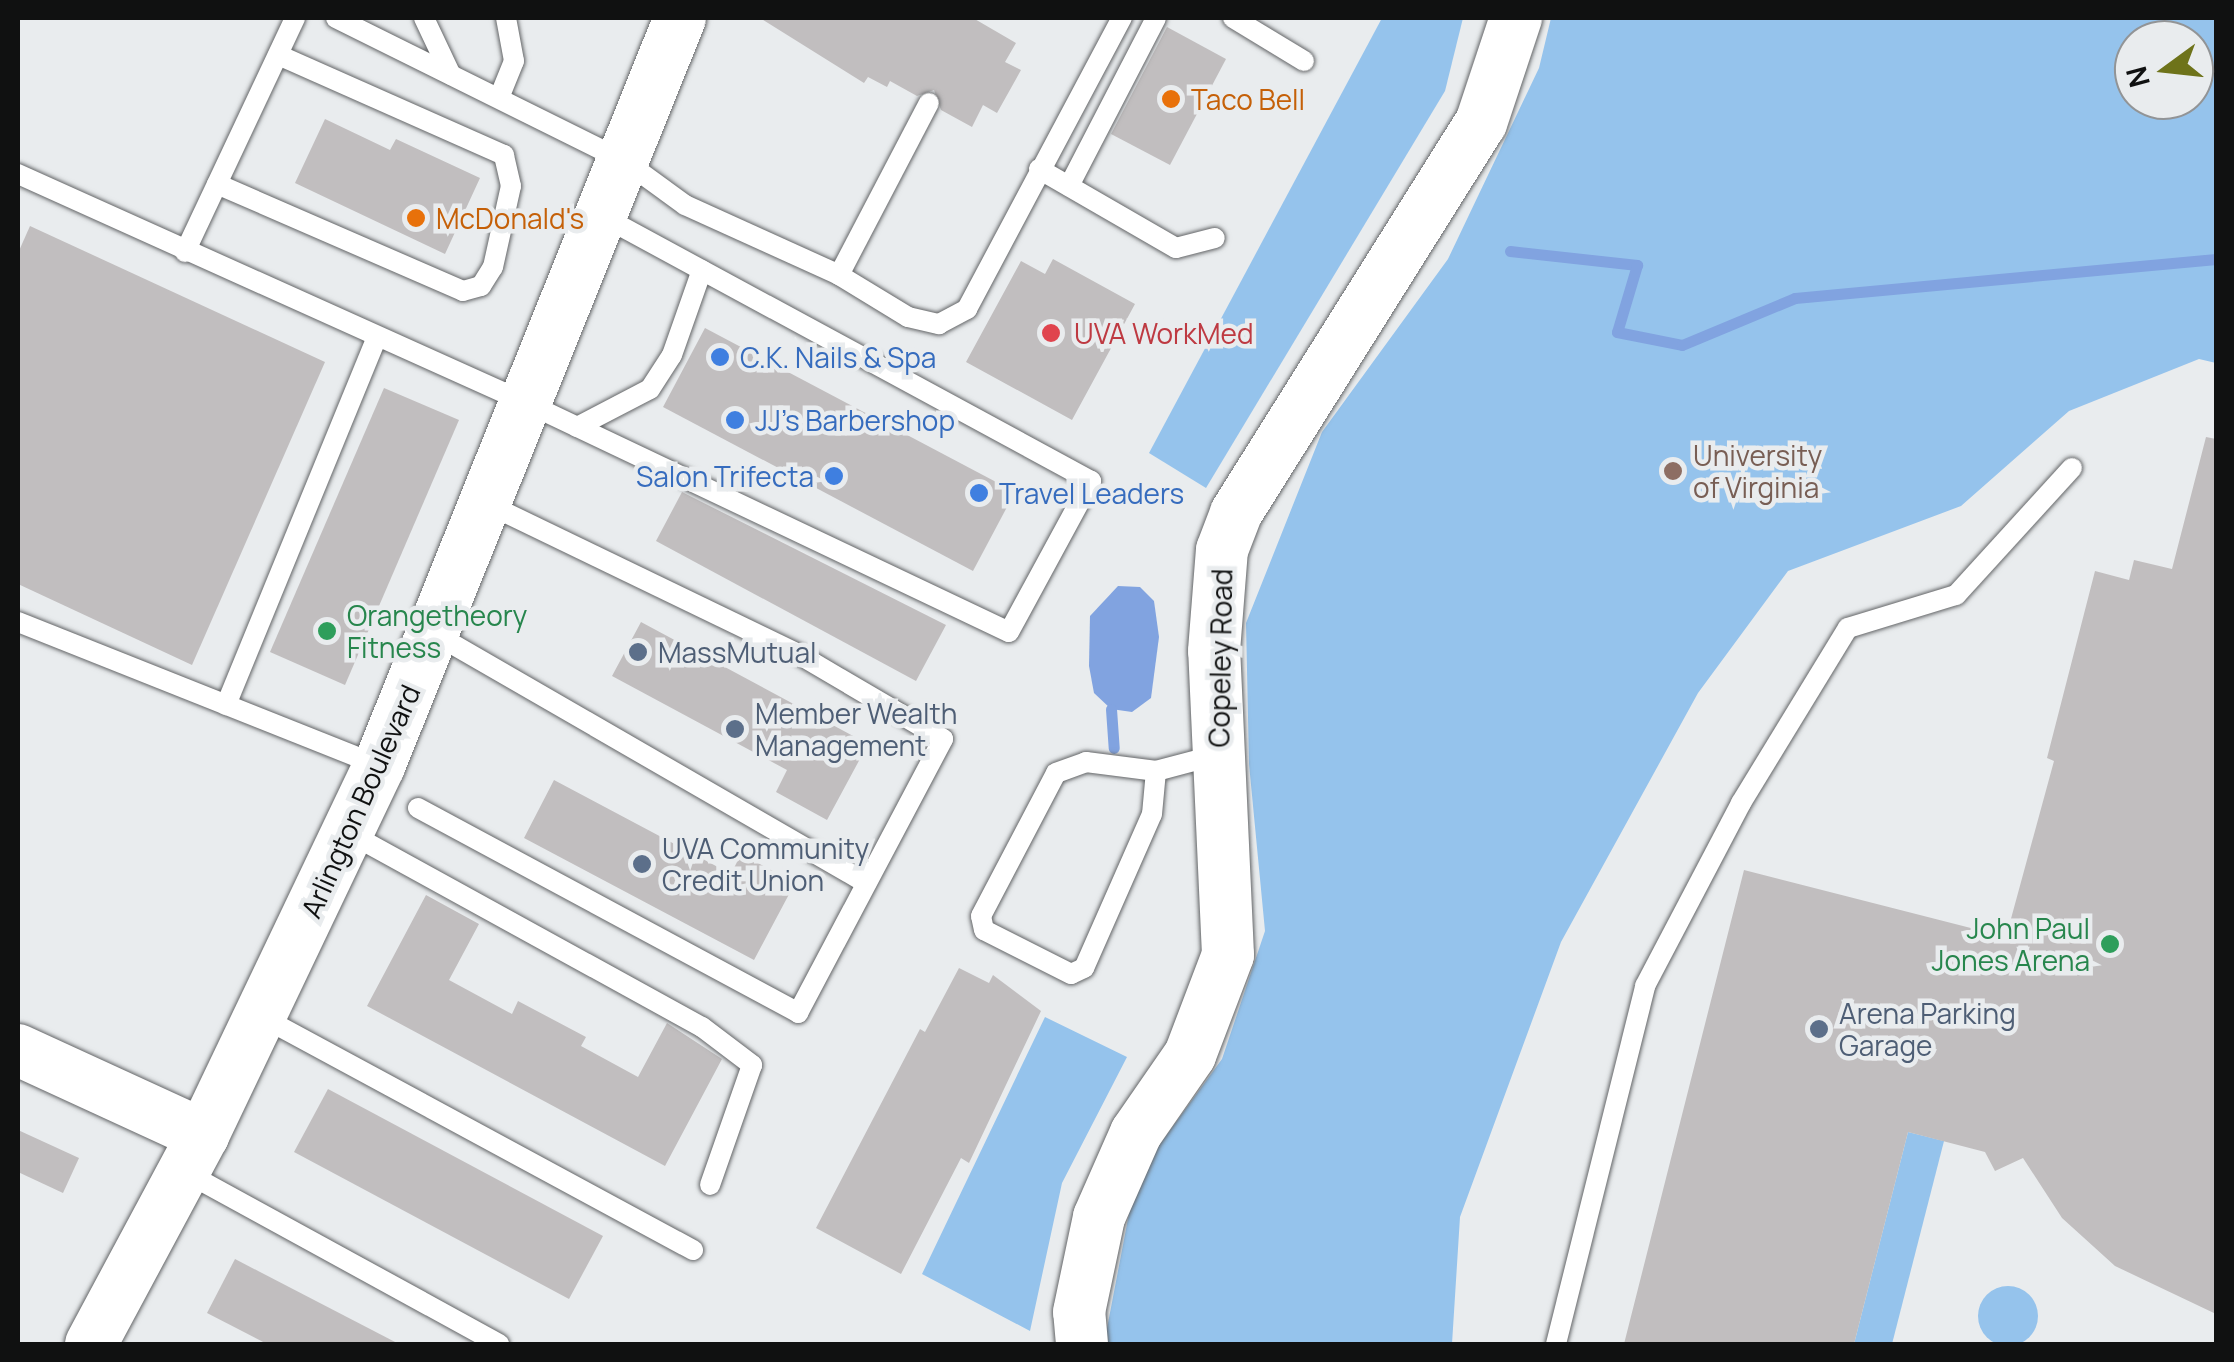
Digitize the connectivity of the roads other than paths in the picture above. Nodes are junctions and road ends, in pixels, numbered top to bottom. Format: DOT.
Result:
graph roads {
  1 [pos="296,18"];
  2 [pos="336,18"];
  3 [pos="424,18"];
  4 [pos="506,18"];
  5 [pos="680,18"];
  6 [pos="1122,18"];
  7 [pos="1156,18"];
  8 [pos="1232,18"];
  9 [pos="1516,18"];
  10 [pos="278,55"];
  11 [pos="1304,61"];
  12 [pos="450,75"];
  13 [pos="499,98"];
  14 [pos="929,103"];
  15 [pos="626,162"];
  16 [pos="1039,170"];
  17 [pos="18,174"];
  18 [pos="217,184"];
  19 [pos="1068,186"];
  20 [pos="604,217"];
  21 [pos="1215,238"];
  22 [pos="184,252"];
  23 [pos="702,270"];
  24 [pos="839,275"];
  25 [pos="377,338"];
  26 [pos="529,404"];
  27 [pos="577,427"];
  28 [pos="2072,468"];
  29 [pos="488,504"];
  30 [pos="18,622"];
  31 [pos="434,634"];
  32 [pos="226,705"];
  33 [pos="1218,755"];
  34 [pos="380,766"];
  35 [pos="1156,772"];
  36 [pos="418,808"];
  37 [pos="348,832"];
  38 [pos="866,883"];
  39 [pos="260,1016"];
  40 [pos="18,1050"];
  41 [pos="193,1154"];
  42 [pos="710,1186"];
  43 [pos="693,1250"];
  44 [pos="91,1344"];
  45 [pos="499,1344"];
  46 [pos="1082,1344"];
  47 [pos="1556,1344"];
  1 -- 10 [label="lane"];
  2 -- 12 [label="lane"];
  3 -- 12 [label="lane"];
  4 -- 13 [label="lane"];
  5 -- 15 [label="street, Arlington Boulevard"];
  6 -- 16 [label="lane"];
  7 -- 19 [label="lane"];
  8 -- 11 [label="lane"];
  9 -- 33 [label="street, Copeley Road"];
  10 -- 18 [label="lane"];
  10 -- 18 [label="lane"];
  12 -- 13 [label="lane"];
  13 -- 15 [label="lane"];
  14 -- 24 [label="lane"];
  15 -- 20 [label="street, Arlington Boulevard"];
  15 -- 24 [label="lane"];
  16 -- 19 [label="lane"];
  16 -- 24 [label="lane"];
  17 -- 22 [label="lane"];
  18 -- 22 [label="lane"];
  19 -- 21 [label="lane"];
  20 -- 23 [label="lane"];
  20 -- 26 [label="street, Arlington Boulevard"];
  22 -- 25 [label="lane"];
  23 -- 27 [label="lane"];
  23 -- 27 [label="lane"];
  25 -- 26 [label="lane"];
  25 -- 32 [label="lane"];
  26 -- 27 [label="lane"];
  26 -- 29 [label="street, Arlington Boulevard"];
  28 -- 47 [label="lane"];
  29 -- 31 [label="street, Arlington Boulevard"];
  29 -- 38 [label="lane"];
  30 -- 32 [label="lane"];
  31 -- 34 [label="street, Arlington Boulevard"];
  31 -- 38 [label="lane"];
  32 -- 34 [label="lane"];
  33 -- 35 [label="lane"];
  33 -- 46 [label="street, Copeley Road"];
  34 -- 37 [label="street, Arlington Boulevard"];
  35 -- 35 [label="lane"];
  36 -- 38 [label="lane"];
  37 -- 39 [label="street, Arlington Boulevard"];
  37 -- 42 [label="lane"];
  39 -- 41 [label="street, Arlington Boulevard"];
  39 -- 43 [label="lane"];
  40 -- 41 [label="street"];
  41 -- 44 [label="street, Arlington Boulevard"];
  41 -- 45 [label="lane"];
}
